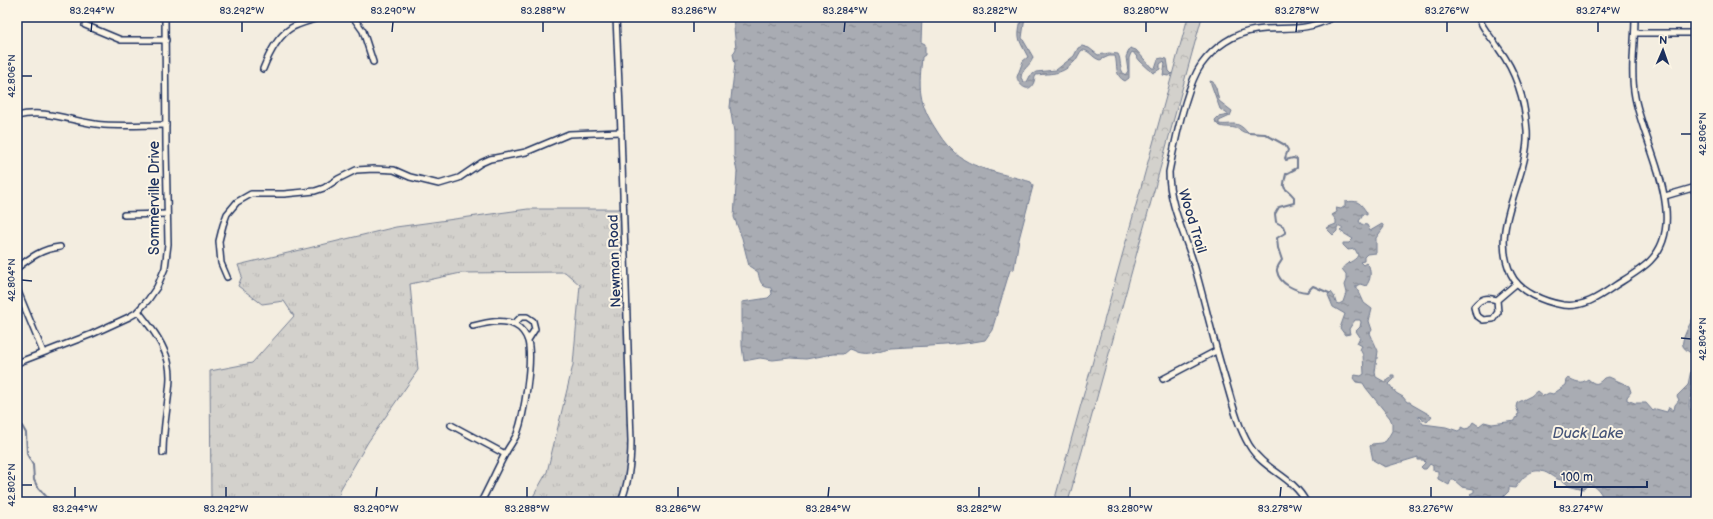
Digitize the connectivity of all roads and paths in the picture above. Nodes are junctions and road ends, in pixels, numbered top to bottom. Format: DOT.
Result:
graph roads {
  1 [pos="165,17"];
  2 [pos="320,17"];
  3 [pos="353,17"];
  4 [pos="616,17"];
  5 [pos="1333,17"];
  6 [pos="1479,17"];
  7 [pos="1635,17"];
  8 [pos="85,25"];
  9 [pos="1696,32"];
  10 [pos="1635,33"];
  11 [pos="166,40"];
  12 [pos="373,62"];
  13 [pos="263,69"];
  14 [pos="17,116"];
  15 [pos="166,125"];
  16 [pos="621,132"];
  17 [pos="1696,187"];
  18 [pos="1666,196"];
  19 [pos="167,214"];
  20 [pos="124,216"];
  21 [pos="60,247"];
  22 [pos="17,268"];
  23 [pos="227,277"];
  24 [pos="1517,283"];
  25 [pos="17,289"];
  26 [pos="1497,300"];
  27 [pos="138,311"];
  28 [pos="514,324"];
  29 [pos="473,326"];
  30 [pos="528,340"];
  31 [pos="1216,351"];
  32 [pos="43,352"];
  33 [pos="17,363"];
  34 [pos="1163,379"];
  35 [pos="451,425"];
  36 [pos="163,453"];
  37 [pos="505,454"];
  38 [pos="481,502"];
  39 [pos="621,502"];
  40 [pos="1306,502"];
  1 -- 11 [label="street, Sommerville Drive"];
  2 -- 13 [label="street"];
  3 -- 12 [label="street"];
  4 -- 16 [label="street, Newman Road"];
  5 -- 31 [label="street, Wood Trail"];
  6 -- 24 [label="street"];
  7 -- 10 [label="street"];
  8 -- 11 [label="street"];
  9 -- 10 [label="street"];
  10 -- 18 [label="street"];
  11 -- 15 [label="street, Sommerville Drive"];
  14 -- 15 [label="street"];
  15 -- 19 [label="street, Sommerville Drive"];
  16 -- 23 [label="street"];
  16 -- 39 [label="street, Newman Road"];
  17 -- 18 [label="street"];
  18 -- 24 [label="street"];
  19 -- 20 [label="street"];
  19 -- 27 [label="street, Sommerville Drive"];
  21 -- 22 [label="street"];
  24 -- 26 [label="street"];
  25 -- 32 [label="street"];
  26 -- 26 [label="street"];
  27 -- 32 [label="street, Sommerville Drive"];
  27 -- 36 [label="street"];
  28 -- 29 [label="street"];
  28 -- 30 [label="street"];
  28 -- 30 [label="street"];
  30 -- 37 [label="street"];
  31 -- 34 [label="street"];
  31 -- 40 [label="street, Wood Trail"];
  32 -- 33 [label="street, Sommerville Drive"];
  35 -- 37 [label="street"];
  37 -- 38 [label="street"];
}
